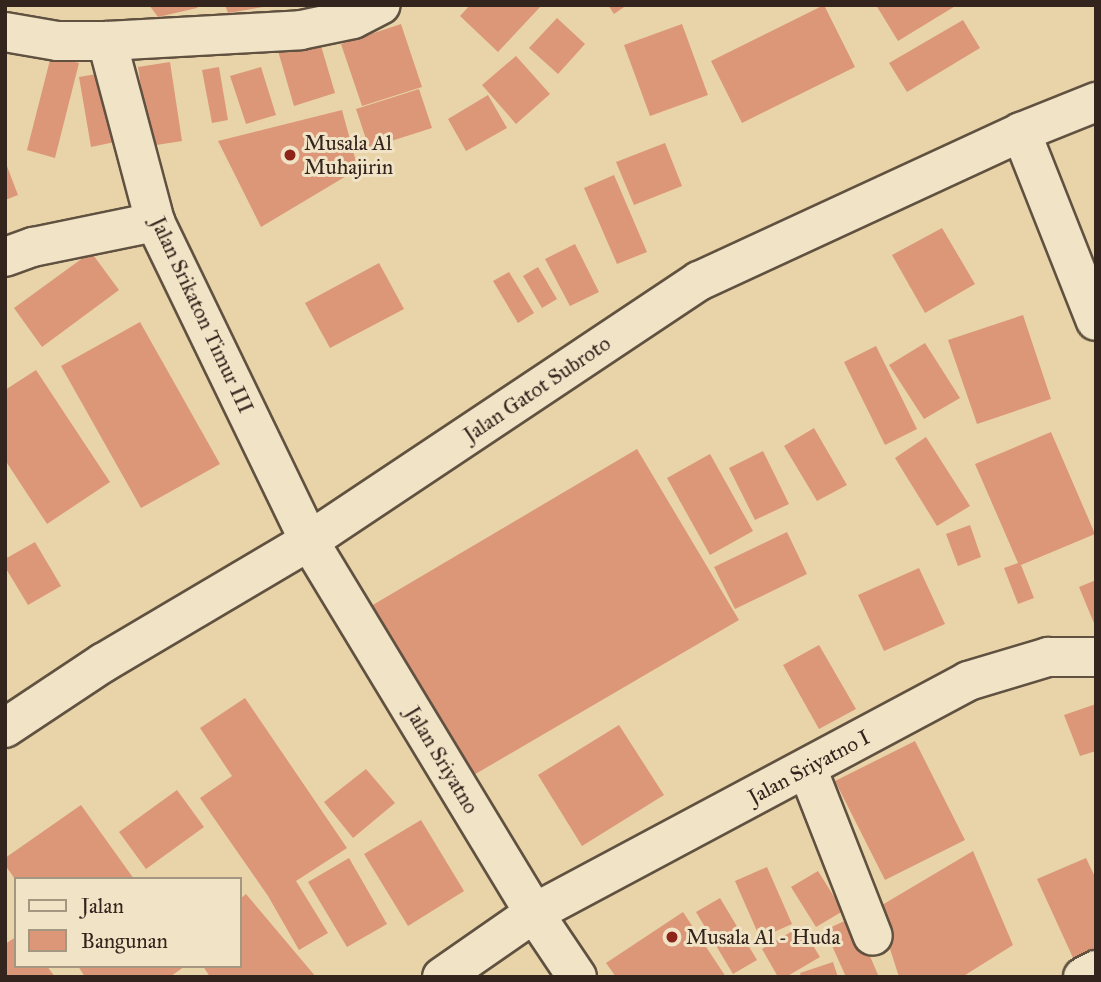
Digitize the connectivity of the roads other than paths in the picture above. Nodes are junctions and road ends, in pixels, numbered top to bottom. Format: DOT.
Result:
graph roads {
  1 [pos="381,5"];
  2 [pos="5,32"];
  3 [pos="107,41"];
  4 [pos="1096,102"];
  5 [pos="1021,132"];
  6 [pos="155,222"];
  7 [pos="5,257"];
  8 [pos="1096,321"];
  9 [pos="309,541"];
  10 [pos="1096,657"];
  11 [pos="5,728"];
  12 [pos="807,768"];
  13 [pos="534,913"];
  14 [pos="873,936"];
  15 [pos="1096,970"];
  16 [pos="442,977"];
  17 [pos="577,977"];
  18 [pos="1083,977"];
  1 -- 3 [label="street"];
  2 -- 3 [label="street"];
  3 -- 6 [label="street, Jalan Srikaton Timur III"];
  4 -- 5 [label="street, Jalan Gatot Subroto"];
  5 -- 8 [label="street"];
  5 -- 9 [label="street, Jalan Gatot Subroto"];
  6 -- 7 [label="street"];
  6 -- 9 [label="street, Jalan Srikaton Timur III"];
  9 -- 11 [label="street, Jalan Gatot Subroto"];
  9 -- 13 [label="street, Jalan Sriyatno"];
  10 -- 12 [label="street, Jalan Sriyatno I"];
  12 -- 13 [label="street, Jalan Sriyatno I"];
  12 -- 14 [label="street"];
  13 -- 16 [label="street, Jalan Sriyatno I"];
  13 -- 17 [label="street, Jalan Sriyatno"];
  15 -- 18 [label="street"];
}
